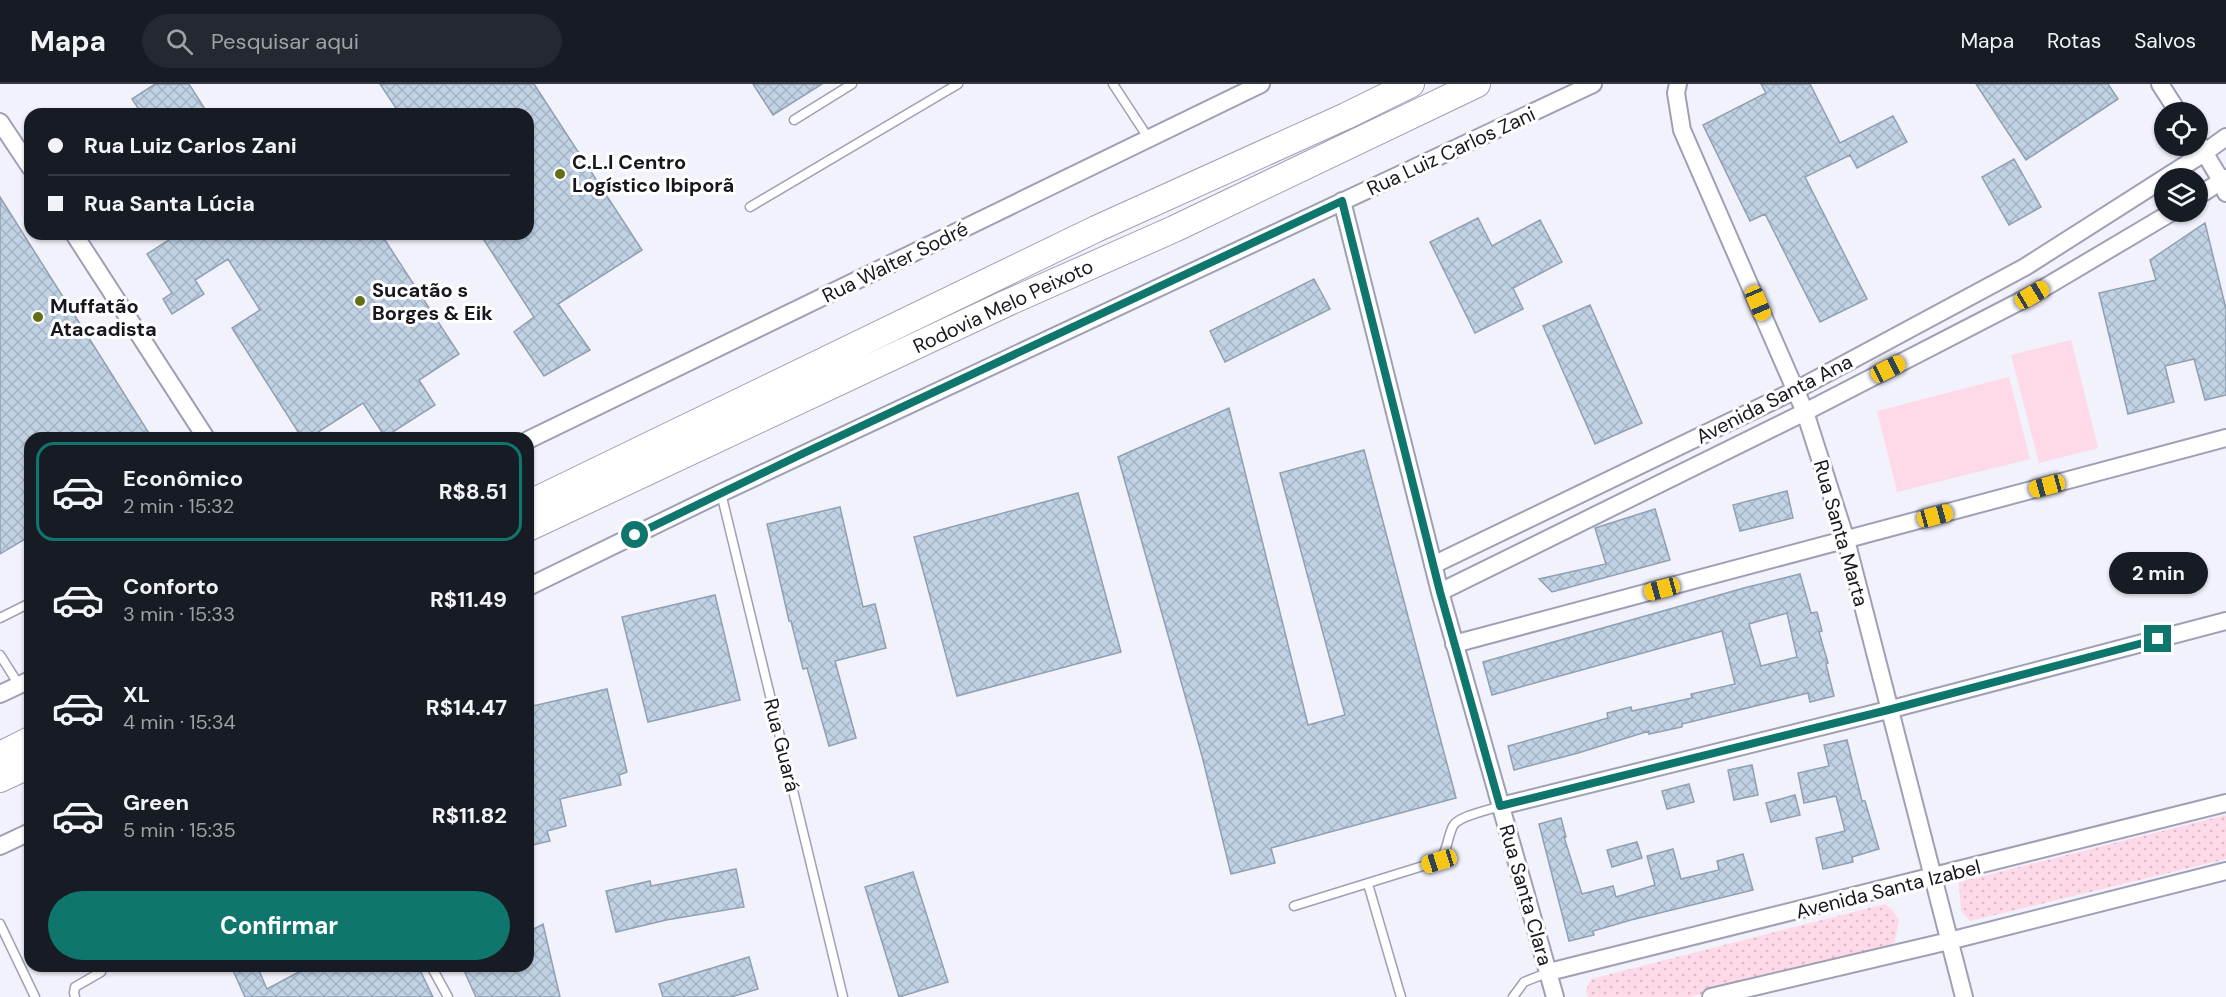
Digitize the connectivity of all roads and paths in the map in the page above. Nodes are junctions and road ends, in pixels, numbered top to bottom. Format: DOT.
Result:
graph roads {
  1 [pos="852,84"];
  2 [pos="958,84"];
  3 [pos="1113,84"];
  4 [pos="1262,84"];
  5 [pos="1410,84"];
  6 [pos="1477,84"];
  7 [pos="1593,84"];
  8 [pos="1678,84"];
  9 [pos="2160,84"];
  10 [pos="2172,102"];
  11 [pos="794,120"];
  12 [pos="0,122"];
  13 [pos="2226,137"];
  14 [pos="1149,139"];
  15 [pos="2208,145"];
  16 [pos="2189,156"];
  17 [pos="2206,156"];
  18 [pos="24,157"];
  19 [pos="2225,184"];
  20 [pos="2208,192"];
  21 [pos="1342,201"];
  22 [pos="750,207"];
  23 [pos="2155,222"];
  24 [pos="78,240"];
  25 [pos="1796,390"];
  26 [pos="1805,412"];
  27 [pos="202,432"];
  28 [pos="534,437"];
  29 [pos="2226,438"];
  30 [pos="721,493"];
  31 [pos="534,501"];
  32 [pos="534,525"];
  33 [pos="1846,540"];
  34 [pos="1433,565"];
  35 [pos="534,584"];
  36 [pos="1440,592"];
  37 [pos="24,606"];
  38 [pos="0,618"];
  39 [pos="2226,621"];
  40 [pos="1454,644"];
  41 [pos="0,655"];
  42 [pos="24,681"];
  43 [pos="24,682"];
  44 [pos="0,694"];
  45 [pos="1888,710"];
  46 [pos="24,743"];
  47 [pos="0,755"];
  48 [pos="24,768"];
  49 [pos="0,779"];
  50 [pos="2226,803"];
  51 [pos="1500,806"];
  52 [pos="24,835"];
  53 [pos="0,846"];
  54 [pos="2226,871"];
  55 [pos="1933,878"];
  56 [pos="1368,884"];
  57 [pos="1294,906"];
  58 [pos="0,924"];
  59 [pos="1949,941"];
  60 [pos="101,972"];
  61 [pos="434,972"];
  62 [pos="1549,972"];
  63 [pos="35,997"];
  64 [pos="75,997"];
  65 [pos="448,997"];
  66 [pos="843,997"];
  67 [pos="1401,997"];
  68 [pos="1513,997"];
  69 [pos="1555,997"];
  70 [pos="1711,997"];
  71 [pos="1964,997"];
  1 -- 11 [label="lane"];
  2 -- 22 [label="lane"];
  3 -- 14 [label="lane"];
  4 -- 14 [label="street, Rua Walter Sodré"];
  5 -- 31 [label="main road, Rodovia Melo Peixoto"];
  6 -- 32 [label="main road, Rodovia Melo Peixoto"];
  7 -- 21 [label="street, Rua Luiz Carlos Zani"];
  8 -- 25 [label="street, Rua Santa Marta"];
  9 -- 10 [label="street"];
  12 -- 18 [label="street"];
  13 -- 15 [label="street, Avenida Santa Ana"];
  14 -- 28 [label="street, Rua Walter Sodré"];
  16 -- 25 [label="street, Avenida Santa Ana"];
  17 -- 19 [label="street"];
  19 -- 20 [label="street"];
  21 -- 30 [label="street, Rua Luiz Carlos Zani"];
  21 -- 34 [label="street, Rua Santa Clara"];
  23 -- 26 [label="street, Avenida Santa Ana"];
  24 -- 27 [label="street"];
  25 -- 26 [label="street, Rua Santa Marta"];
  25 -- 34 [label="street, Avenida Santa Ana"];
  26 -- 33 [label="street, Rua Santa Marta"];
  26 -- 36 [label="street, Avenida Santa Ana"];
  29 -- 33 [label="street"];
  30 -- 35 [label="street, Rua Luiz Carlos Zani"];
  30 -- 66 [label="lane, Rua Guará"];
  33 -- 40 [label="street"];
  33 -- 45 [label="street, Rua Santa Marta"];
  34 -- 36 [label="street, Rua Santa Clara"];
  36 -- 40 [label="street, Rua Santa Clara"];
  37 -- 38 [label="lane"];
  39 -- 45 [label="street"];
  40 -- 51 [label="street, Rua Santa Clara"];
  41 -- 42 [label="lane"];
  43 -- 44 [label="street"];
  45 -- 51 [label="street"];
  45 -- 55 [label="street, Rua Santa Marta"];
  46 -- 47 [label="main road"];
  48 -- 49 [label="main road"];
  50 -- 55 [label="street, Avenida Santa Izabel"];
  51 -- 56 [label="lane"];
  51 -- 62 [label="street, Rua Santa Clara"];
  52 -- 53 [label="street"];
  54 -- 59 [label="street"];
  55 -- 59 [label="street, Rua Santa Marta"];
  55 -- 62 [label="street, Avenida Santa Izabel"];
  56 -- 57 [label="lane"];
  56 -- 67 [label="lane"];
  58 -- 63 [label="lane"];
  59 -- 70 [label="street"];
  59 -- 71 [label="street, Rua Santa Marta"];
  60 -- 64 [label="lane"];
  61 -- 65 [label="lane"];
  62 -- 68 [label="lane"];
  62 -- 69 [label="street, Rua Santa Clara"];
}
